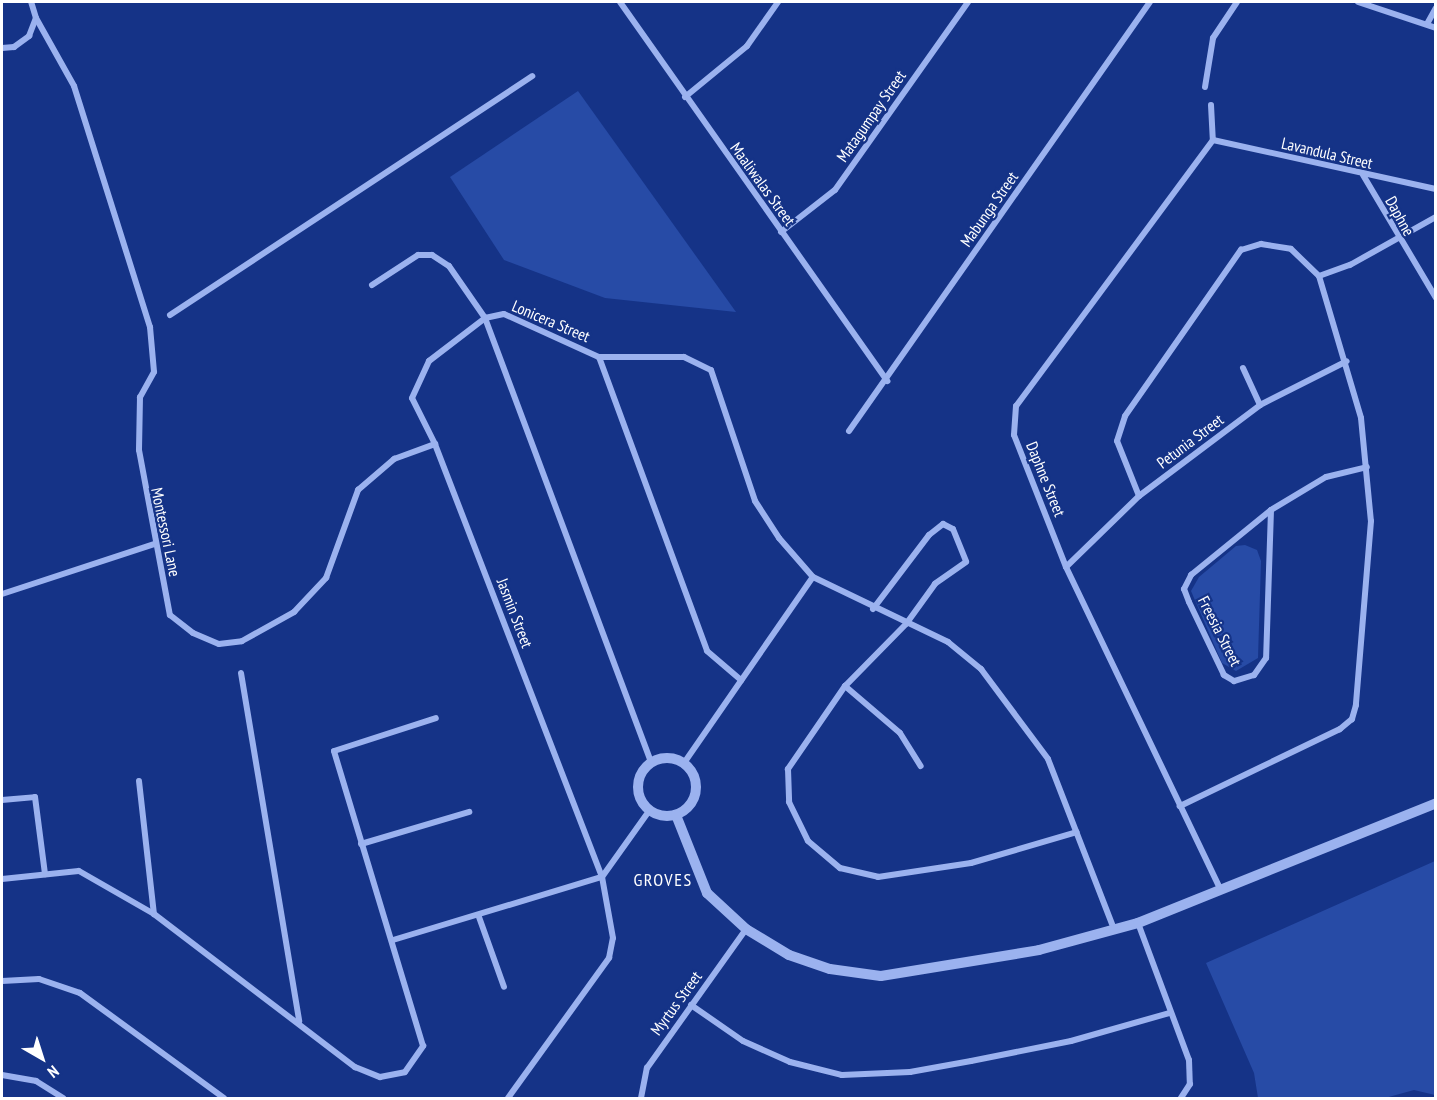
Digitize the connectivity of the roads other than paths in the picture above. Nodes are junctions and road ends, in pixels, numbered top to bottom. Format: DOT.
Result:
graph roads {
  1 [pos="31,2"];
  2 [pos="620,2"];
  3 [pos="778,2"];
  4 [pos="968,2"];
  5 [pos="1150,2"];
  6 [pos="1237,2"];
  7 [pos="1358,2"];
  8 [pos="1436,8"];
  9 [pos="36,18"];
  10 [pos="1427,24"];
  11 [pos="1436,28"];
  12 [pos="2,48"];
  13 [pos="532,76"];
  14 [pos="1205,87"];
  15 [pos="685,97"];
  16 [pos="1211,105"];
  17 [pos="1213,140"];
  18 [pos="1363,175"];
  19 [pos="1436,189"];
  20 [pos="1436,217"];
  21 [pos="781,232"];
  22 [pos="1398,241"];
  23 [pos="1319,276"];
  24 [pos="372,285"];
  25 [pos="1436,298"];
  26 [pos="170,315"];
  27 [pos="485,318"];
  28 [pos="599,357"];
  29 [pos="429,361"];
  30 [pos="1347,361"];
  31 [pos="1243,368"];
  32 [pos="887,381"];
  33 [pos="1260,405"];
  34 [pos="849,431"];
  35 [pos="435,444"];
  36 [pos="1367,468"];
  37 [pos="1139,496"];
  38 [pos="1271,510"];
  39 [pos="154,544"];
  40 [pos="1066,567"];
  41 [pos="813,577"];
  42 [pos="2,594"];
  43 [pos="873,609"];
  44 [pos="906,624"];
  45 [pos="241,673"];
  46 [pos="741,680"];
  47 [pos="845,686"];
  48 [pos="436,718"];
  49 [pos="651,763"];
  50 [pos="684,763"];
  51 [pos="921,766"];
  52 [pos="139,781"];
  53 [pos="2,800"];
  54 [pos="1436,803"];
  55 [pos="1180,806"];
  56 [pos="650,811"];
  57 [pos="469,812"];
  58 [pos="676,815"];
  59 [pos="1077,832"];
  60 [pos="361,844"];
  61 [pos="45,874"];
  62 [pos="602,877"];
  63 [pos="2,879"];
  64 [pos="1221,891"];
  65 [pos="154,914"];
  66 [pos="479,917"];
  67 [pos="1138,923"];
  68 [pos="746,929"];
  69 [pos="1114,929"];
  70 [pos="393,940"];
  71 [pos="2,981"];
  72 [pos="504,987"];
  73 [pos="691,1005"];
  74 [pos="1169,1013"];
  75 [pos="299,1022"];
  76 [pos="2,1075"];
  77 [pos="63,1098"];
  78 [pos="224,1098"];
  79 [pos="508,1098"];
  80 [pos="641,1098"];
  81 [pos="1181,1098"];
  1 -- 9 [label="street"];
  2 -- 15 [label="street, Maaliwalas Street"];
  3 -- 15 [label="street"];
  4 -- 21 [label="street, Matagumpay Street"];
  5 -- 32 [label="street, Mabunga Street"];
  6 -- 14 [label="street"];
  7 -- 10 [label="street"];
  8 -- 10 [label="street"];
  9 -- 12 [label="street"];
  9 -- 39 [label="street, Montessori Lane"];
  10 -- 11 [label="street"];
  13 -- 26 [label="street"];
  15 -- 21 [label="street, Maaliwalas Street"];
  16 -- 17 [label="street"];
  17 -- 18 [label="street, Lavandula Street"];
  17 -- 40 [label="street, Daphne Street"];
  18 -- 19 [label="street, Lavandula Street"];
  18 -- 22 [label="street, Daphne"];
  20 -- 22 [label="street"];
  21 -- 32 [label="street, Maaliwalas Street"];
  22 -- 23 [label="street"];
  22 -- 25 [label="street, Daphne"];
  23 -- 30 [label="street"];
  23 -- 37 [label="street"];
  24 -- 27 [label="street"];
  27 -- 28 [label="street, Lonicera Street"];
  27 -- 29 [label="street, Lonicera Street"];
  27 -- 49 [label="street"];
  28 -- 41 [label="street, Lonicera Street"];
  28 -- 46 [label="street"];
  29 -- 35 [label="street, Jasmin Street"];
  30 -- 33 [label="street, Petunia Street"];
  30 -- 36 [label="street"];
  31 -- 33 [label="street"];
  32 -- 34 [label="street, Mabunga Street"];
  33 -- 37 [label="street, Petunia Street"];
  35 -- 39 [label="street, Montessori Lane"];
  35 -- 62 [label="street, Jasmin Street"];
  36 -- 38 [label="street, Freesia Street"];
  36 -- 55 [label="street"];
  37 -- 40 [label="street, Petunia Street"];
  38 -- 38 [label="street, Freesia Street"];
  39 -- 42 [label="street"];
  40 -- 55 [label="street, Daphne Street"];
  41 -- 43 [label="street"];
  41 -- 46 [label="street"];
  43 -- 44 [label="street"];
  43 -- 44 [label="street"];
  44 -- 47 [label="street"];
  44 -- 59 [label="street"];
  45 -- 75 [label="street"];
  46 -- 50 [label="street"];
  47 -- 51 [label="street"];
  47 -- 59 [label="street"];
  48 -- 60 [label="street"];
  49 -- 50 [label="street"];
  49 -- 56 [label="street"];
  50 -- 58 [label="street"];
  52 -- 65 [label="street"];
  53 -- 61 [label="street"];
  54 -- 64 [label="street"];
  55 -- 64 [label="street, Daphne Street"];
  56 -- 58 [label="street"];
  56 -- 62 [label="street"];
  57 -- 60 [label="street"];
  58 -- 68 [label="street"];
  59 -- 69 [label="street"];
  60 -- 70 [label="street"];
  61 -- 63 [label="street"];
  61 -- 65 [label="street"];
  62 -- 66 [label="street"];
  62 -- 79 [label="street"];
  64 -- 67 [label="street"];
  65 -- 75 [label="street"];
  66 -- 70 [label="street"];
  66 -- 72 [label="street"];
  67 -- 69 [label="street"];
  67 -- 74 [label="street"];
  68 -- 69 [label="street"];
  68 -- 73 [label="street, Myrtus Street"];
  70 -- 75 [label="street"];
  71 -- 78 [label="street"];
  73 -- 74 [label="street"];
  73 -- 80 [label="street, Myrtus Street"];
  74 -- 81 [label="street"];
  76 -- 77 [label="street"];
}
